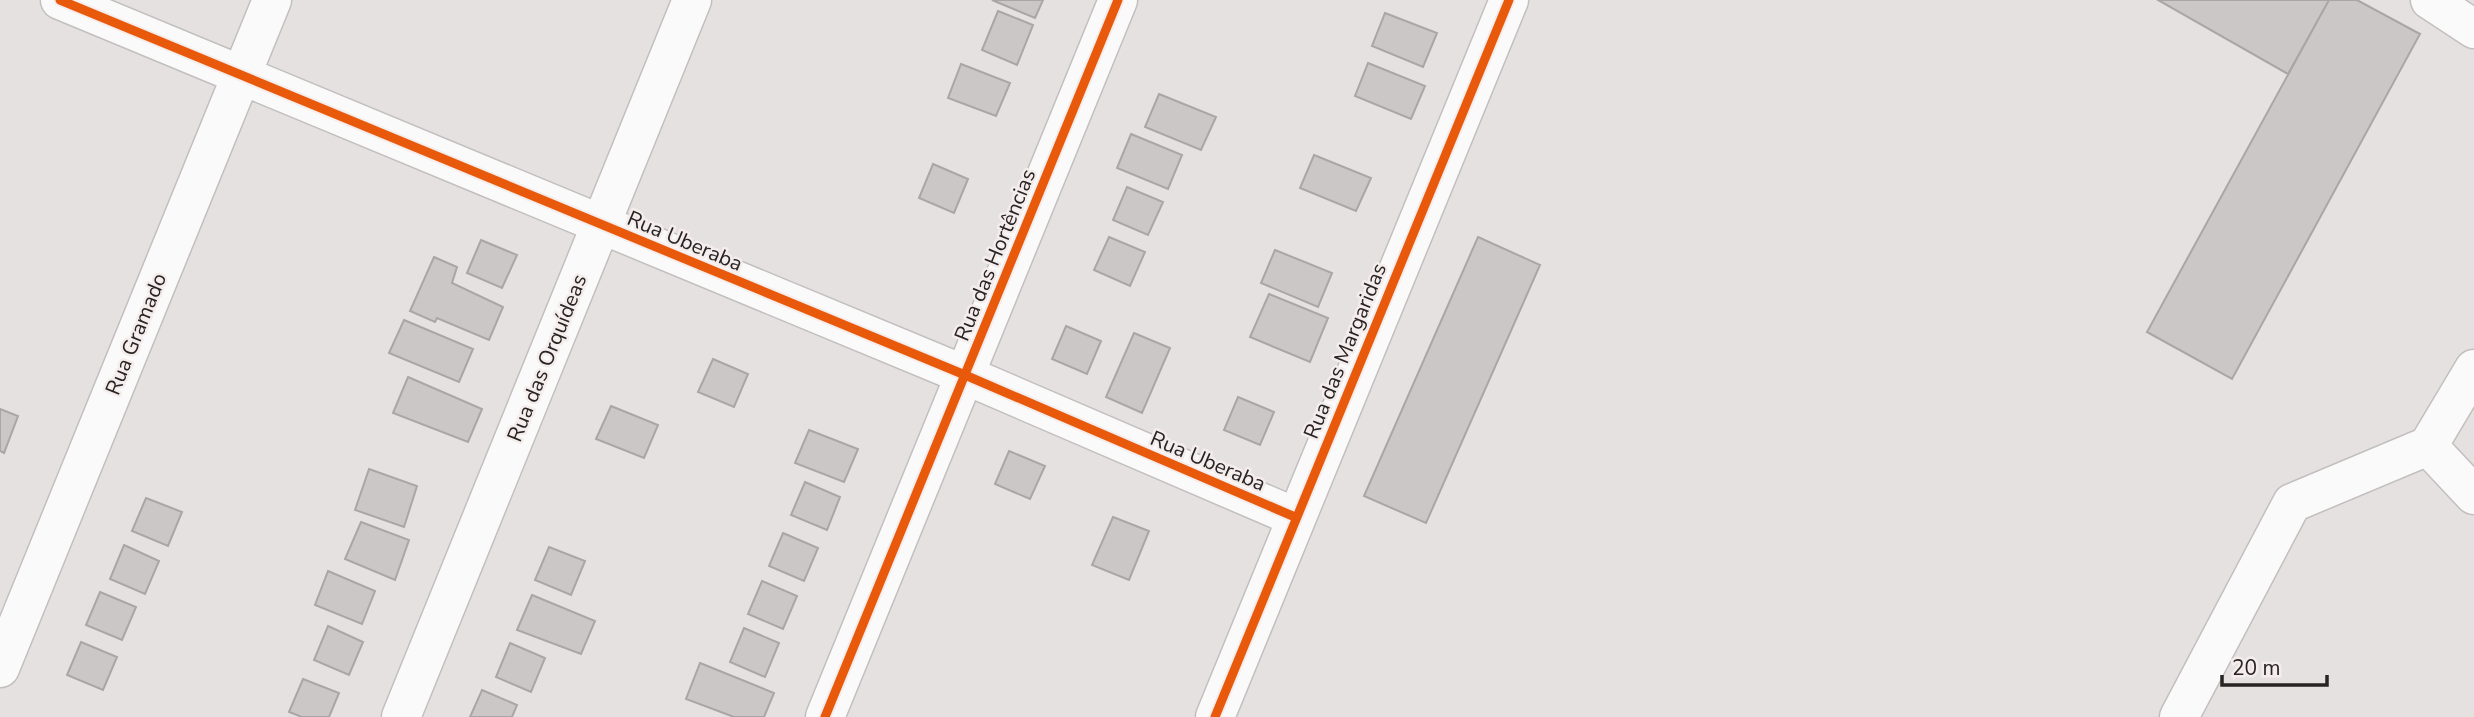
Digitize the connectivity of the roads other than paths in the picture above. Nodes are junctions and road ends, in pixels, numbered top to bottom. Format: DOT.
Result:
graph roads {
  1 [pos="60,0"];
  2 [pos="272,0"];
  3 [pos="692,0"];
  4 [pos="1118,0"];
  5 [pos="1509,0"];
  6 [pos="2430,0"];
  7 [pos="2474,29"];
  8 [pos="241,75"];
  9 [pos="601,225"];
  10 [pos="2474,369"];
  11 [pos="965,375"];
  12 [pos="2428,446"];
  13 [pos="2474,495"];
  14 [pos="1295,517"];
  15 [pos="0,667"];
  16 [pos="401,717"];
  17 [pos="825,717"];
  18 [pos="1215,717"];
  19 [pos="2179,717"];
  1 -- 8 [label="street, Rua Uberaba"];
  2 -- 8 [label="street, Rua Gramado"];
  3 -- 9 [label="street, Rua das Orquídeas"];
  4 -- 11 [label="street, Rua das Hortências"];
  5 -- 14 [label="street, Rua das Margaridas"];
  6 -- 7 [label="street"];
  8 -- 9 [label="street, Rua Uberaba"];
  8 -- 15 [label="street, Rua Gramado"];
  9 -- 11 [label="street, Rua Uberaba"];
  9 -- 16 [label="street, Rua das Orquídeas"];
  10 -- 12 [label="street"];
  11 -- 14 [label="street, Rua Uberaba"];
  11 -- 17 [label="street, Rua das Hortências"];
  12 -- 13 [label="street"];
  12 -- 19 [label="street"];
  14 -- 18 [label="street, Rua das Margaridas"];
}
